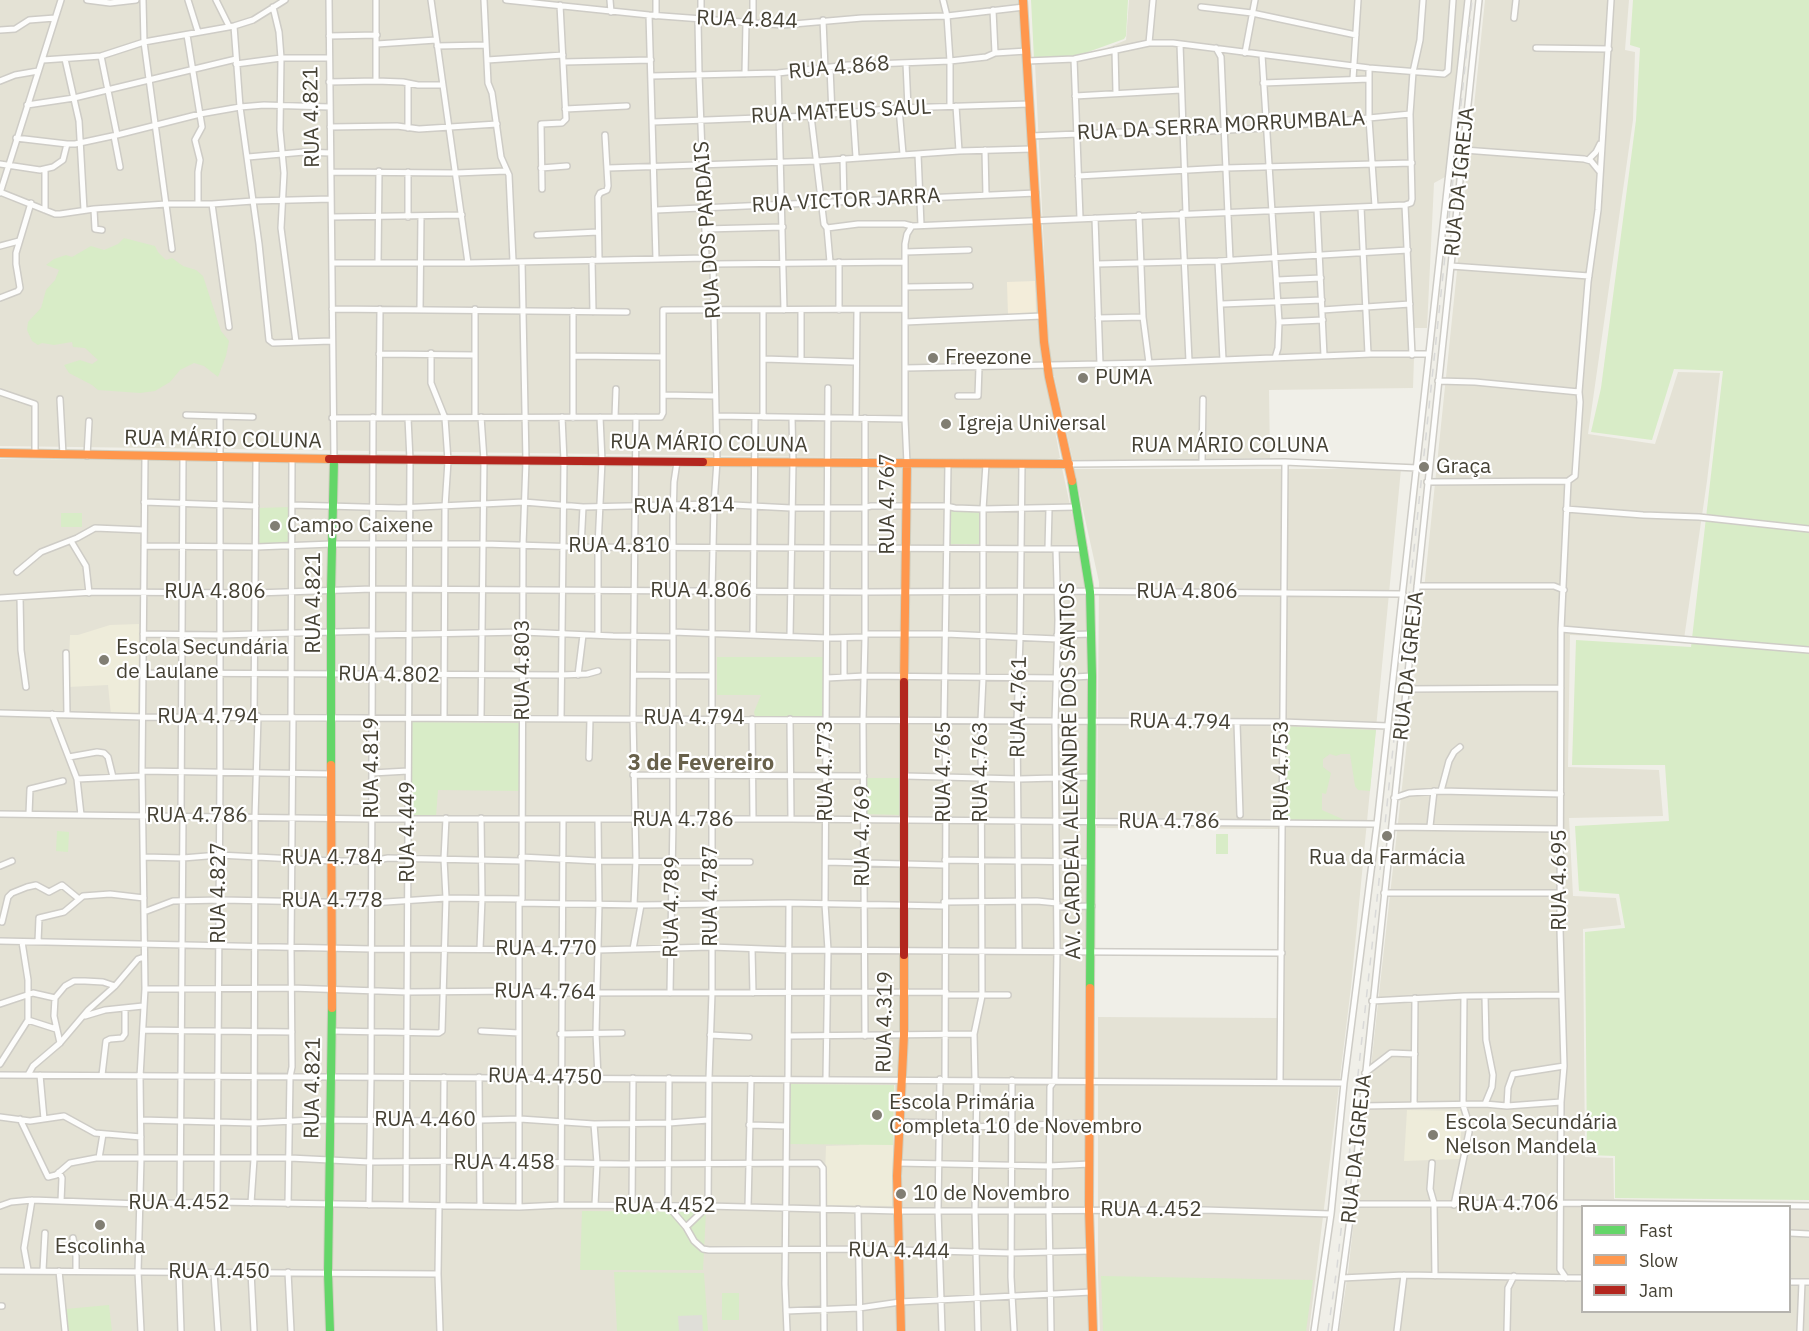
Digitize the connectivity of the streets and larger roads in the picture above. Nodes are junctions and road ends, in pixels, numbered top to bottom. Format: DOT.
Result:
graph roads {
  1 [pos="61,0"];
  2 [pos="87,0"];
  3 [pos="136,0"];
  4 [pos="143,0"];
  5 [pos="188,0"];
  6 [pos="216,0"];
  7 [pos="285,0"];
  8 [pos="329,0"];
  9 [pos="375,0"];
  10 [pos="430,0"];
  11 [pos="484,0"];
  12 [pos="506,0"];
  13 [pos="610,0"];
  14 [pos="656,0"];
  15 [pos="701,0"];
  16 [pos="753,0"];
  17 [pos="943,0"];
  18 [pos="1153,0"];
  19 [pos="1256,0"];
  20 [pos="1358,0"];
  21 [pos="1423,0"];
  22 [pos="1453,0"];
  23 [pos="1468,0"];
  24 [pos="1479,0"];
  25 [pos="1516,0"];
  26 [pos="1611,0"];
  27 [pos="1024,4"];
  28 [pos="560,5"];
  29 [pos="273,7"];
  30 [pos="1201,7"];
  31 [pos="993,10"];
  32 [pos="611,12"];
  33 [pos="1252,13"];
  34 [pos="649,15"];
  35 [pos="657,16"];
  36 [pos="946,16"];
  37 [pos="56,18"];
  38 [pos="1514,18"];
  39 [pos="698,20"];
  40 [pos="823,20"];
  41 [pos="746,23"];
  42 [pos="753,24"];
  43 [pos="232,26"];
  44 [pos="0,30"];
  45 [pos="198,32"];
  46 [pos="187,35"];
  47 [pos="377,35"];
  48 [pos="1356,35"];
  49 [pos="329,36"];
  50 [pos="144,42"];
  51 [pos="436,43"];
  52 [pos="1149,43"];
  53 [pos="377,44"];
  54 [pos="1180,44"];
  55 [pos="486,45"];
  56 [pos="1216,48"];
  57 [pos="1536,48"];
  58 [pos="1609,49"];
  59 [pos="1115,50"];
  60 [pos="1229,50"];
  61 [pos="1027,51"];
  62 [pos="995,53"];
  63 [pos="1245,53"];
  64 [pos="1262,55"];
  65 [pos="101,56"];
  66 [pos="1221,57"];
  67 [pos="281,58"];
  68 [pos="328,58"];
  69 [pos="65,59"];
  70 [pos="563,59"];
  71 [pos="1074,59"];
  72 [pos="43,60"];
  73 [pos="487,60"];
  74 [pos="651,60"];
  75 [pos="950,61"];
  76 [pos="1027,61"];
  77 [pos="236,62"];
  78 [pos="906,63"];
  79 [pos="1353,66"];
  80 [pos="828,68"];
  81 [pos="1369,68"];
  82 [pos="191,70"];
  83 [pos="38,71"];
  84 [pos="1413,72"];
  85 [pos="778,73"];
  86 [pos="699,74"];
  87 [pos="745,74"];
  88 [pos="651,76"];
  89 [pos="1353,79"];
  90 [pos="1369,79"];
  91 [pos="0,81"];
  92 [pos="149,81"];
  93 [pos="376,81"];
  94 [pos="329,82"];
  95 [pos="408,83"];
  96 [pos="1263,83"];
  97 [pos="443,85"];
  98 [pos="109,90"];
  99 [pos="1181,90"];
  100 [pos="1116,92"];
  101 [pos="1075,96"];
  102 [pos="74,98"];
  103 [pos="1030,104"];
  104 [pos="27,105"];
  105 [pos="280,105"];
  106 [pos="627,106"];
  107 [pos="953,106"];
  108 [pos="240,107"];
  109 [pos="330,107"];
  110 [pos="899,108"];
  111 [pos="908,108"];
  112 [pos="565,109"];
  113 [pos="854,111"];
  114 [pos="200,114"];
  115 [pos="832,114"];
  116 [pos="1410,114"];
  117 [pos="811,116"];
  118 [pos="780,117"];
  119 [pos="700,119"];
  120 [pos="1369,119"];
  121 [pos="653,122"];
  122 [pos="155,124"];
  123 [pos="497,124"];
  124 [pos="330,127"];
  125 [pos="408,128"];
  126 [pos="449,128"];
  127 [pos="1266,128"];
  128 [pos="1181,131"];
  129 [pos="1225,131"];
  130 [pos="1077,134"];
  131 [pos="605,135"];
  132 [pos="116,136"];
  133 [pos="1031,136"];
  134 [pos="16,138"];
  135 [pos="1602,140"];
  136 [pos="80,143"];
  137 [pos="67,144"];
  138 [pos="1032,149"];
  139 [pos="985,150"];
  140 [pos="1464,150"];
  141 [pos="959,151"];
  142 [pos="282,153"];
  143 [pos="330,153"];
  144 [pos="903,154"];
  145 [pos="918,154"];
  146 [pos="248,157"];
  147 [pos="856,157"];
  148 [pos="843,158"];
  149 [pos="1588,160"];
  150 [pos="782,161"];
  151 [pos="817,161"];
  152 [pos="703,163"];
  153 [pos="1412,163"];
  154 [pos="0,164"];
  155 [pos="1372,164"];
  156 [pos="8,165"];
  157 [pos="567,166"];
  158 [pos="654,166"];
  159 [pos="120,167"];
  160 [pos="542,168"];
  161 [pos="608,168"];
  162 [pos="1225,168"];
  163 [pos="1269,168"];
  164 [pos="45,170"];
  165 [pos="379,171"];
  166 [pos="506,171"];
  167 [pos="1184,171"];
  168 [pos="1600,171"];
  169 [pos="331,172"];
  170 [pos="408,172"];
  171 [pos="456,172"];
  172 [pos="1078,176"];
  173 [pos="542,189"];
  174 [pos="0,193"];
  175 [pos="1036,193"];
  176 [pos="986,195"];
  177 [pos="920,197"];
  178 [pos="331,199"];
  179 [pos="253,201"];
  180 [pos="281,201"];
  181 [pos="844,202"];
  182 [pos="31,203"];
  183 [pos="166,204"];
  184 [pos="198,204"];
  185 [pos="212,204"];
  186 [pos="822,204"];
  187 [pos="783,205"];
  188 [pos="1405,205"];
  189 [pos="1375,206"];
  190 [pos="704,207"];
  191 [pos="1361,207"];
  192 [pos="94,209"];
  193 [pos="1317,209"];
  194 [pos="45,210"];
  195 [pos="84,210"];
  196 [pos="656,210"];
  197 [pos="1272,210"];
  198 [pos="1227,211"];
  199 [pos="1184,213"];
  200 [pos="462,215"];
  201 [pos="1139,215"];
  202 [pos="408,216"];
  203 [pos="421,216"];
  204 [pos="332,217"];
  205 [pos="379,217"];
  206 [pos="1080,218"];
  207 [pos="1095,218"];
  208 [pos="1037,221"];
  209 [pos="921,225"];
  210 [pos="912,226"];
  211 [pos="783,227"];
  212 [pos="827,228"];
  213 [pos="705,229"];
  214 [pos="102,230"];
  215 [pos="598,232"];
  216 [pos="537,235"];
  217 [pos="19,241"];
  218 [pos="0,246"];
  219 [pos="172,249"];
  220 [pos="969,250"];
  221 [pos="1408,250"];
  222 [pos="905,252"];
  223 [pos="1363,252"];
  224 [pos="1320,254"];
  225 [pos="706,258"];
  226 [pos="1276,258"];
  227 [pos="596,259"];
  228 [pos="656,259"];
  229 [pos="1230,260"];
  230 [pos="513,261"];
  231 [pos="1218,261"];
  232 [pos="332,262"];
  233 [pos="421,262"];
  234 [pos="522,262"];
  235 [pos="830,262"];
  236 [pos="838,262"];
  237 [pos="905,262"];
  238 [pos="1142,262"];
  239 [pos="1185,262"];
  240 [pos="378,263"];
  241 [pos="468,263"];
  242 [pos="784,263"];
  243 [pos="713,264"];
  244 [pos="1096,264"];
  245 [pos="1451,266"];
  246 [pos="1589,276"];
  247 [pos="1321,278"];
  248 [pos="1277,280"];
  249 [pos="970,286"];
  250 [pos="906,287"];
  251 [pos="0,298"];
  252 [pos="1322,300"];
  253 [pos="1278,302"];
  254 [pos="1222,304"];
  255 [pos="1410,304"];
  256 [pos="1366,307"];
  257 [pos="332,309"];
  258 [pos="380,309"];
  259 [pos="475,309"];
  260 [pos="857,309"];
  261 [pos="905,309"];
  262 [pos="420,310"];
  263 [pos="524,310"];
  264 [pos="714,310"];
  265 [pos="763,310"];
  266 [pos="784,310"];
  267 [pos="801,310"];
  268 [pos="839,310"];
  269 [pos="1322,310"];
  270 [pos="573,311"];
  271 [pos="593,312"];
  272 [pos="627,312"];
  273 [pos="1042,316"];
  274 [pos="1143,317"];
  275 [pos="1098,318"];
  276 [pos="1323,320"];
  277 [pos="1279,321"];
  278 [pos="905,322"];
  279 [pos="229,327"];
  280 [pos="332,341"];
  281 [pos="296,342"];
  282 [pos="1278,348"];
  283 [pos="431,353"];
  284 [pos="380,354"];
  285 [pos="1368,354"];
  286 [pos="1429,354"];
  287 [pos="475,355"];
  288 [pos="1412,355"];
  289 [pos="573,356"];
  290 [pos="1324,356"];
  291 [pos="663,357"];
  292 [pos="1283,357"];
  293 [pos="1275,358"];
  294 [pos="764,359"];
  295 [pos="801,360"];
  296 [pos="1223,360"];
  297 [pos="1189,361"];
  298 [pos="855,362"];
  299 [pos="1149,363"];
  300 [pos="1047,364"];
  301 [pos="1100,364"];
  302 [pos="979,367"];
  303 [pos="905,368"];
  304 [pos="1438,381"];
  305 [pos="828,388"];
  306 [pos="616,389"];
  307 [pos="0,392"];
  308 [pos="1579,392"];
  309 [pos="663,395"];
  310 [pos="715,396"];
  311 [pos="958,396"];
  312 [pos="60,399"];
  313 [pos="1203,399"];
  314 [pos="186,415"];
  315 [pos="716,416"];
  316 [pos="220,417"];
  317 [pos="253,417"];
  318 [pos="376,417"];
  319 [pos="478,417"];
  320 [pos="524,417"];
  321 [pos="562,417"];
  322 [pos="600,417"];
  323 [pos="615,417"];
  324 [pos="636,417"];
  325 [pos="755,417"];
  326 [pos="763,417"];
  327 [pos="828,417"];
  328 [pos="332,418"];
  329 [pos="408,418"];
  330 [pos="445,418"];
  331 [pos="573,418"];
  332 [pos="792,418"];
  333 [pos="856,418"];
  334 [pos="865,418"];
  335 [pos="905,419"];
  336 [pos="89,421"];
  337 [pos="0,453"];
  338 [pos="35,454"];
  339 [pos="63,455"];
  340 [pos="87,456"];
  341 [pos="145,457"];
  342 [pos="183,457"];
  343 [pos="219,458"];
  344 [pos="256,459"];
  345 [pos="292,459"];
  346 [pos="374,459"];
  347 [pos="334,460"];
  348 [pos="410,460"];
  349 [pos="484,460"];
  350 [pos="564,460"];
  351 [pos="448,461"];
  352 [pos="526,461"];
  353 [pos="602,461"];
  354 [pos="637,461"];
  355 [pos="677,462"];
  356 [pos="717,462"];
  357 [pos="1202,462"];
  358 [pos="1286,462"];
  359 [pos="756,463"];
  360 [pos="793,463"];
  361 [pos="829,463"];
  362 [pos="866,464"];
  363 [pos="907,464"];
  364 [pos="948,464"];
  365 [pos="986,464"];
  366 [pos="1022,464"];
  367 [pos="1069,464"];
  368 [pos="1417,468"];
  369 [pos="1568,481"];
  370 [pos="1427,482"];
  371 [pos="144,502"];
  372 [pos="524,502"];
  373 [pos="183,504"];
  374 [pos="483,504"];
  375 [pos="714,504"];
  376 [pos="219,505"];
  377 [pos="292,505"];
  378 [pos="332,505"];
  379 [pos="562,505"];
  380 [pos="754,505"];
  381 [pos="256,506"];
  382 [pos="674,506"];
  383 [pos="905,506"];
  384 [pos="946,506"];
  385 [pos="373,507"];
  386 [pos="410,507"];
  387 [pos="445,507"];
  388 [pos="583,507"];
  389 [pos="599,507"];
  390 [pos="635,507"];
  391 [pos="1076,507"];
  392 [pos="791,508"];
  393 [pos="828,508"];
  394 [pos="864,508"];
  395 [pos="1049,508"];
  396 [pos="982,509"];
  397 [pos="1020,509"];
  398 [pos="1566,509"];
  399 [pos="1809,529"];
  400 [pos="143,530"];
  401 [pos="71,541"];
  402 [pos="409,543"];
  403 [pos="332,544"];
  404 [pos="446,544"];
  405 [pos="483,544"];
  406 [pos="373,545"];
  407 [pos="523,545"];
  408 [pos="144,546"];
  409 [pos="293,546"];
  410 [pos="563,546"];
  411 [pos="598,546"];
  412 [pos="635,546"];
  413 [pos="673,546"];
  414 [pos="713,546"];
  415 [pos="754,546"];
  416 [pos="182,547"];
  417 [pos="218,547"];
  418 [pos="256,547"];
  419 [pos="581,547"];
  420 [pos="791,547"];
  421 [pos="865,547"];
  422 [pos="906,547"];
  423 [pos="946,547"];
  424 [pos="982,547"];
  425 [pos="827,548"];
  426 [pos="1020,548"];
  427 [pos="1048,549"];
  428 [pos="1056,549"];
  429 [pos="1084,549"];
  430 [pos="17,572"];
  431 [pos="1564,578"];
  432 [pos="1418,586"];
  433 [pos="1554,586"];
  434 [pos="372,589"];
  435 [pos="331,590"];
  436 [pos="408,590"];
  437 [pos="445,590"];
  438 [pos="482,590"];
  439 [pos="523,590"];
  440 [pos="562,590"];
  441 [pos="1563,590"];
  442 [pos="144,591"];
  443 [pos="182,591"];
  444 [pos="219,591"];
  445 [pos="598,591"];
  446 [pos="635,591"];
  447 [pos="712,591"];
  448 [pos="754,591"];
  449 [pos="792,591"];
  450 [pos="828,591"];
  451 [pos="946,591"];
  452 [pos="1056,591"];
  453 [pos="291,592"];
  454 [pos="674,592"];
  455 [pos="864,592"];
  456 [pos="905,592"];
  457 [pos="983,592"];
  458 [pos="1020,592"];
  459 [pos="1090,592"];
  460 [pos="88,593"];
  461 [pos="255,593"];
  462 [pos="1285,593"];
  463 [pos="1403,594"];
  464 [pos="20,597"];
  465 [pos="0,598"];
  466 [pos="1561,628"];
  467 [pos="332,632"];
  468 [pos="482,632"];
  469 [pos="523,632"];
  470 [pos="292,633"];
  471 [pos="372,633"];
  472 [pos="561,633"];
  473 [pos="712,633"];
  474 [pos="143,634"];
  475 [pos="183,634"];
  476 [pos="219,634"];
  477 [pos="255,634"];
  478 [pos="673,634"];
  479 [pos="904,634"];
  480 [pos="946,634"];
  481 [pos="1092,634"];
  482 [pos="408,635"];
  483 [pos="444,635"];
  484 [pos="583,635"];
  485 [pos="598,635"];
  486 [pos="753,635"];
  487 [pos="865,635"];
  488 [pos="634,636"];
  489 [pos="790,636"];
  490 [pos="983,637"];
  491 [pos="1057,637"];
  492 [pos="827,638"];
  493 [pos="844,638"];
  494 [pos="1020,638"];
  495 [pos="1809,650"];
  496 [pos="66,653"];
  497 [pos="598,671"];
  498 [pos="144,673"];
  499 [pos="182,673"];
  500 [pos="219,674"];
  501 [pos="255,674"];
  502 [pos="291,674"];
  503 [pos="332,674"];
  504 [pos="372,674"];
  505 [pos="482,674"];
  506 [pos="523,674"];
  507 [pos="408,675"];
  508 [pos="561,675"];
  509 [pos="578,675"];
  510 [pos="635,675"];
  511 [pos="444,676"];
  512 [pos="673,676"];
  513 [pos="712,676"];
  514 [pos="864,676"];
  515 [pos="904,676"];
  516 [pos="1092,676"];
  517 [pos="844,677"];
  518 [pos="946,677"];
  519 [pos="827,678"];
  520 [pos="983,678"];
  521 [pos="1019,678"];
  522 [pos="1057,678"];
  523 [pos="26,687"];
  524 [pos="1561,688"];
  525 [pos="1407,689"];
  526 [pos="0,713"];
  527 [pos="52,714"];
  528 [pos="67,715"];
  529 [pos="181,716"];
  530 [pos="220,716"];
  531 [pos="256,716"];
  532 [pos="143,717"];
  533 [pos="292,717"];
  534 [pos="408,717"];
  535 [pos="481,717"];
  536 [pos="333,718"];
  537 [pos="372,718"];
  538 [pos="444,718"];
  539 [pos="523,718"];
  540 [pos="633,718"];
  541 [pos="561,719"];
  542 [pos="590,719"];
  543 [pos="673,719"];
  544 [pos="712,719"];
  545 [pos="753,719"];
  546 [pos="790,719"];
  547 [pos="827,719"];
  548 [pos="863,720"];
  549 [pos="905,720"];
  550 [pos="944,720"];
  551 [pos="981,720"];
  552 [pos="1017,721"];
  553 [pos="1090,721"];
  554 [pos="1055,722"];
  555 [pos="1282,722"];
  556 [pos="1237,723"];
  557 [pos="1388,726"];
  558 [pos="1460,747"];
  559 [pos="69,757"];
  560 [pos="589,758"];
  561 [pos="408,771"];
  562 [pos="180,772"];
  563 [pos="220,772"];
  564 [pos="257,772"];
  565 [pos="292,772"];
  566 [pos="142,773"];
  567 [pos="372,773"];
  568 [pos="332,774"];
  569 [pos="633,775"];
  570 [pos="711,775"];
  571 [pos="753,775"];
  572 [pos="673,776"];
  573 [pos="791,776"];
  574 [pos="827,776"];
  575 [pos="864,776"];
  576 [pos="113,777"];
  577 [pos="1092,777"];
  578 [pos="945,778"];
  579 [pos="982,778"];
  580 [pos="1019,779"];
  581 [pos="1056,779"];
  582 [pos="77,780"];
  583 [pos="63,781"];
  584 [pos="905,781"];
  585 [pos="1438,791"];
  586 [pos="1560,794"];
  587 [pos="1394,798"];
  588 [pos="0,814"];
  589 [pos="29,814"];
  590 [pos="81,815"];
  591 [pos="1240,815"];
  592 [pos="143,816"];
  593 [pos="182,816"];
  594 [pos="219,816"];
  595 [pos="255,817"];
  596 [pos="292,817"];
  597 [pos="332,818"];
  598 [pos="409,818"];
  599 [pos="446,818"];
  600 [pos="481,818"];
  601 [pos="522,818"];
  602 [pos="372,819"];
  603 [pos="562,819"];
  604 [pos="711,819"];
  605 [pos="753,819"];
  606 [pos="791,819"];
  607 [pos="598,820"];
  608 [pos="635,820"];
  609 [pos="673,820"];
  610 [pos="826,821"];
  611 [pos="864,821"];
  612 [pos="904,821"];
  613 [pos="944,821"];
  614 [pos="981,822"];
  615 [pos="1019,822"];
  616 [pos="1091,822"];
  617 [pos="1056,823"];
  618 [pos="1282,823"];
  619 [pos="1377,824"];
  620 [pos="1430,826"];
  621 [pos="1392,827"];
  622 [pos="1560,829"];
  623 [pos="219,855"];
  624 [pos="144,857"];
  625 [pos="255,857"];
  626 [pos="183,858"];
  627 [pos="292,859"];
  628 [pos="408,859"];
  629 [pos="444,859"];
  630 [pos="481,859"];
  631 [pos="521,859"];
  632 [pos="562,860"];
  633 [pos="636,860"];
  634 [pos="672,860"];
  635 [pos="12,861"];
  636 [pos="333,861"];
  637 [pos="372,861"];
  638 [pos="598,861"];
  639 [pos="711,861"];
  640 [pos="982,861"];
  641 [pos="750,862"];
  642 [pos="826,862"];
  643 [pos="945,862"];
  644 [pos="1019,862"];
  645 [pos="1056,862"];
  646 [pos="1090,862"];
  647 [pos="864,863"];
  648 [pos="905,864"];
  649 [pos="0,866"];
  650 [pos="1384,893"];
  651 [pos="1560,893"];
  652 [pos="144,898"];
  653 [pos="446,898"];
  654 [pos="482,898"];
  655 [pos="408,899"];
  656 [pos="79,900"];
  657 [pos="219,900"];
  658 [pos="3,901"];
  659 [pos="182,901"];
  660 [pos="255,901"];
  661 [pos="332,901"];
  662 [pos="520,901"];
  663 [pos="291,902"];
  664 [pos="982,902"];
  665 [pos="1018,902"];
  666 [pos="371,903"];
  667 [pos="562,903"];
  668 [pos="711,903"];
  669 [pos="789,903"];
  670 [pos="599,904"];
  671 [pos="671,904"];
  672 [pos="825,904"];
  673 [pos="863,904"];
  674 [pos="944,904"];
  675 [pos="634,905"];
  676 [pos="641,905"];
  677 [pos="904,905"];
  678 [pos="1057,905"];
  679 [pos="1092,906"];
  680 [pos="144,912"];
  681 [pos="2,922"];
  682 [pos="0,941"];
  683 [pos="22,942"];
  684 [pos="38,942"];
  685 [pos="143,943"];
  686 [pos="182,945"];
  687 [pos="218,947"];
  688 [pos="255,947"];
  689 [pos="291,947"];
  690 [pos="333,947"];
  691 [pos="711,947"];
  692 [pos="408,948"];
  693 [pos="444,948"];
  694 [pos="670,948"];
  695 [pos="372,949"];
  696 [pos="480,949"];
  697 [pos="520,949"];
  698 [pos="561,949"];
  699 [pos="633,949"];
  700 [pos="752,949"];
  701 [pos="597,950"];
  702 [pos="790,950"];
  703 [pos="828,950"];
  704 [pos="863,950"];
  705 [pos="904,950"];
  706 [pos="946,950"];
  707 [pos="982,950"];
  708 [pos="1019,950"];
  709 [pos="1057,950"];
  710 [pos="1091,952"];
  711 [pos="1282,953"];
  712 [pos="144,957"];
  713 [pos="115,986"];
  714 [pos="182,987"];
  715 [pos="218,988"];
  716 [pos="291,988"];
  717 [pos="145,989"];
  718 [pos="254,989"];
  719 [pos="332,989"];
  720 [pos="371,990"];
  721 [pos="444,991"];
  722 [pos="519,991"];
  723 [pos="407,992"];
  724 [pos="904,992"];
  725 [pos="28,993"];
  726 [pos="560,993"];
  727 [pos="596,993"];
  728 [pos="670,993"];
  729 [pos="712,993"];
  730 [pos="753,993"];
  731 [pos="790,993"];
  732 [pos="827,994"];
  733 [pos="864,994"];
  734 [pos="946,994"];
  735 [pos="1008,995"];
  736 [pos="1561,995"];
  737 [pos="982,996"];
  738 [pos="1464,996"];
  739 [pos="1485,996"];
  740 [pos="55,998"];
  741 [pos="1415,998"];
  742 [pos="1372,1001"];
  743 [pos="0,1004"];
  744 [pos="143,1006"];
  745 [pos="125,1008"];
  746 [pos="85,1016"];
  747 [pos="28,1020"];
  748 [pos="56,1029"];
  749 [pos="143,1030"];
  750 [pos="182,1031"];
  751 [pos="254,1031"];
  752 [pos="332,1031"];
  753 [pos="481,1031"];
  754 [pos="219,1032"];
  755 [pos="292,1032"];
  756 [pos="371,1032"];
  757 [pos="408,1033"];
  758 [pos="519,1033"];
  759 [pos="596,1033"];
  760 [pos="622,1033"];
  761 [pos="560,1034"];
  762 [pos="946,1034"];
  763 [pos="974,1034"];
  764 [pos="710,1035"];
  765 [pos="904,1035"];
  766 [pos="789,1036"];
  767 [pos="826,1036"];
  768 [pos="865,1036"];
  769 [pos="749,1037"];
  770 [pos="60,1042"];
  771 [pos="1415,1054"];
  772 [pos="0,1064"];
  773 [pos="1564,1066"];
  774 [pos="1365,1073"];
  775 [pos="0,1075"];
  776 [pos="28,1075"];
  777 [pos="40,1075"];
  778 [pos="102,1075"];
  779 [pos="140,1077"];
  780 [pos="182,1077"];
  781 [pos="219,1077"];
  782 [pos="254,1077"];
  783 [pos="290,1077"];
  784 [pos="330,1077"];
  785 [pos="408,1077"];
  786 [pos="444,1077"];
  787 [pos="479,1077"];
  788 [pos="519,1077"];
  789 [pos="560,1077"];
  790 [pos="371,1078"];
  791 [pos="598,1078"];
  792 [pos="633,1078"];
  793 [pos="669,1078"];
  794 [pos="709,1078"];
  795 [pos="751,1079"];
  796 [pos="826,1079"];
  797 [pos="903,1079"];
  798 [pos="788,1080"];
  799 [pos="942,1080"];
  800 [pos="976,1080"];
  801 [pos="1012,1080"];
  802 [pos="1055,1080"];
  803 [pos="1090,1080"];
  804 [pos="1280,1081"];
  805 [pos="1344,1083"];
  806 [pos="1561,1102"];
  807 [pos="1485,1104"];
  808 [pos="1414,1105"];
  809 [pos="1463,1105"];
  810 [pos="1362,1106"];
  811 [pos="1507,1106"];
  812 [pos="0,1117"];
  813 [pos="20,1119"];
  814 [pos="44,1119"];
  815 [pos="330,1119"];
  816 [pos="520,1119"];
  817 [pos="141,1120"];
  818 [pos="180,1120"];
  819 [pos="370,1120"];
  820 [pos="560,1120"];
  821 [pos="708,1120"];
  822 [pos="217,1121"];
  823 [pos="290,1121"];
  824 [pos="407,1121"];
  825 [pos="443,1121"];
  826 [pos="480,1121"];
  827 [pos="900,1122"];
  828 [pos="254,1123"];
  829 [pos="634,1123"];
  830 [pos="669,1123"];
  831 [pos="1090,1123"];
  832 [pos="594,1124"];
  833 [pos="749,1125"];
  834 [pos="939,1125"];
  835 [pos="1050,1125"];
  836 [pos="786,1126"];
  837 [pos="1012,1126"];
  838 [pos="978,1128"];
  839 [pos="103,1134"];
  840 [pos="141,1137"];
  841 [pos="99,1158"];
  842 [pos="141,1158"];
  843 [pos="290,1158"];
  844 [pos="181,1159"];
  845 [pos="216,1159"];
  846 [pos="254,1159"];
  847 [pos="330,1160"];
  848 [pos="480,1161"];
  849 [pos="370,1162"];
  850 [pos="407,1162"];
  851 [pos="443,1162"];
  852 [pos="520,1162"];
  853 [pos="709,1162"];
  854 [pos="561,1163"];
  855 [pos="897,1163"];
  856 [pos="939,1163"];
  857 [pos="1432,1163"];
  858 [pos="597,1164"];
  859 [pos="633,1164"];
  860 [pos="669,1164"];
  861 [pos="750,1164"];
  862 [pos="786,1164"];
  863 [pos="1012,1164"];
  864 [pos="1090,1164"];
  865 [pos="976,1165"];
  866 [pos="1049,1166"];
  867 [pos="59,1172"];
  868 [pos="32,1200"];
  869 [pos="62,1201"];
  870 [pos="218,1203"];
  871 [pos="251,1203"];
  872 [pos="1434,1203"];
  873 [pos="1560,1203"];
  874 [pos="140,1204"];
  875 [pos="180,1204"];
  876 [pos="288,1204"];
  877 [pos="1454,1204"];
  878 [pos="329,1205"];
  879 [pos="369,1205"];
  880 [pos="406,1205"];
  881 [pos="561,1205"];
  882 [pos="595,1205"];
  883 [pos="1726,1205"];
  884 [pos="0,1206"];
  885 [pos="441,1206"];
  886 [pos="480,1206"];
  887 [pos="632,1206"];
  888 [pos="668,1206"];
  889 [pos="708,1206"];
  890 [pos="1791,1206"];
  891 [pos="1809,1206"];
  892 [pos="519,1207"];
  893 [pos="748,1207"];
  894 [pos="786,1208"];
  895 [pos="1351,1208"];
  896 [pos="822,1209"];
  897 [pos="858,1209"];
  898 [pos="898,1210"];
  899 [pos="938,1210"];
  900 [pos="1011,1210"];
  901 [pos="1089,1210"];
  902 [pos="975,1211"];
  903 [pos="1048,1211"];
  904 [pos="1331,1214"];
  905 [pos="686,1227"];
  906 [pos="45,1233"];
  907 [pos="1791,1233"];
  908 [pos="1809,1234"];
  909 [pos="73,1238"];
  910 [pos="860,1249"];
  911 [pos="786,1250"];
  912 [pos="822,1251"];
  913 [pos="898,1251"];
  914 [pos="1090,1251"];
  915 [pos="939,1252"];
  916 [pos="975,1252"];
  917 [pos="1011,1253"];
  918 [pos="1050,1253"];
  919 [pos="1560,1269"];
  920 [pos="28,1270"];
  921 [pos="43,1270"];
  922 [pos="0,1271"];
  923 [pos="59,1271"];
  924 [pos="76,1271"];
  925 [pos="138,1272"];
  926 [pos="179,1272"];
  927 [pos="251,1272"];
  928 [pos="288,1272"];
  929 [pos="214,1273"];
  930 [pos="328,1273"];
  931 [pos="438,1274"];
  932 [pos="1404,1275"];
  933 [pos="1435,1276"];
  934 [pos="1501,1276"];
  935 [pos="1514,1276"];
  936 [pos="1342,1278"];
  937 [pos="1557,1278"];
  938 [pos="1566,1278"];
  939 [pos="1581,1278"];
  940 [pos="1791,1282"];
  941 [pos="1802,1282"];
  942 [pos="1809,1282"];
  943 [pos="1508,1288"];
  944 [pos="1091,1292"];
  945 [pos="1050,1295"];
  946 [pos="1012,1297"];
  947 [pos="977,1299"];
  948 [pos="941,1300"];
  949 [pos="900,1302"];
  950 [pos="859,1308"];
  951 [pos="823,1310"];
  952 [pos="786,1311"];
  953 [pos="65,1331"];
  954 [pos="141,1331"];
  955 [pos="181,1331"];
  956 [pos="218,1331"];
  957 [pos="254,1331"];
  958 [pos="291,1331"];
  959 [pos="325,1331"];
  960 [pos="330,1331"];
  961 [pos="440,1331"];
  962 [pos="787,1331"];
  963 [pos="824,1331"];
  964 [pos="860,1331"];
  965 [pos="901,1331"];
  966 [pos="942,1331"];
  967 [pos="978,1331"];
  968 [pos="1014,1331"];
  969 [pos="1051,1331"];
  970 [pos="1093,1331"];
  971 [pos="1314,1331"];
  972 [pos="1335,1331"];
  973 [pos="1397,1331"];
  974 [pos="1507,1331"];
  975 [pos="1800,1331"];
  1 -- 37 [label="street"];
  2 -- 3 [label="street"];
  4 -- 50 [label="street"];
  5 -- 45 [label="street"];
  6 -- 43 [label="street"];
  7 -- 29 [label="street"];
  8 -- 49 [label="street, RUA 4.821"];
  9 -- 47 [label="street"];
  10 -- 51 [label="street"];
  11 -- 55 [label="street"];
  12 -- 28 [label="street, RUA 4.844"];
  13 -- 32 [label="street"];
  14 -- 35 [label="street"];
  15 -- 39 [label="street, RUA DOS PARDAIS"];
  16 -- 42 [label="street"];
  17 -- 36 [label="street"];
  18 -- 52 [label="street"];
  19 -- 33 [label="street"];
  20 -- 48 [label="street"];
  21 -- 84 [label="street"];
  22 -- 84 [label="street"];
  23 -- 286 [label="street, RUA DA IGREJA"];
  24 -- 140 [label="street, RUA DA IGREJA"];
  25 -- 38 [label="street"];
  26 -- 58 [label="street"];
  27 -- 31 [label="street, RUA 4.844"];
  27 -- 61 [label="street, AV. CARDEAL ALEXANDRE DOS SANTOS"];
  28 -- 32 [label="street, RUA 4.844"];
  28 -- 70 [label="street"];
  29 -- 43 [label="street"];
  29 -- 67 [label="street"];
  30 -- 33 [label="street"];
  31 -- 36 [label="street, RUA 4.844"];
  31 -- 62 [label="street"];
  32 -- 34 [label="street, RUA 4.844"];
  33 -- 48 [label="street"];
  33 -- 63 [label="street"];
  34 -- 35 [label="street, RUA 4.844"];
  34 -- 74 [label="street"];
  35 -- 39 [label="street, RUA 4.844"];
  36 -- 40 [label="street, RUA 4.844"];
  36 -- 75 [label="street"];
  37 -- 44 [label="street"];
  37 -- 72 [label="street"];
  39 -- 41 [label="street, RUA 4.844"];
  39 -- 86 [label="street, RUA DOS PARDAIS"];
  40 -- 42 [label="street, RUA 4.844"];
  40 -- 80 [label="street"];
  41 -- 42 [label="street, RUA 4.844"];
  41 -- 87 [label="street"];
  43 -- 45 [label="street"];
  43 -- 77 [label="street"];
  45 -- 46 [label="street"];
  46 -- 50 [label="street"];
  46 -- 82 [label="street"];
  47 -- 49 [label="street"];
  47 -- 53 [label="street"];
  48 -- 79 [label="street"];
  49 -- 68 [label="street, RUA 4.821"];
  50 -- 65 [label="street"];
  50 -- 92 [label="street"];
  51 -- 53 [label="street"];
  51 -- 55 [label="street"];
  51 -- 97 [label="street"];
  52 -- 54 [label="street"];
  52 -- 59 [label="street"];
  53 -- 93 [label="street"];
  54 -- 56 [label="street"];
  54 -- 99 [label="street"];
  55 -- 73 [label="street"];
  56 -- 60 [label="street"];
  56 -- 66 [label="street"];
  57 -- 58 [label="street"];
  58 -- 135 [label="street"];
  59 -- 71 [label="street"];
  59 -- 100 [label="street"];
  60 -- 63 [label="street"];
  60 -- 66 [label="street"];
  61 -- 62 [label="street, RUA 4.868"];
  61 -- 76 [label="street, AV. CARDEAL ALEXANDRE DOS SANTOS"];
  62 -- 75 [label="street, RUA 4.868"];
  63 -- 64 [label="street"];
  64 -- 79 [label="street"];
  64 -- 96 [label="street"];
  65 -- 69 [label="street"];
  65 -- 98 [label="street"];
  66 -- 129 [label="street"];
  67 -- 68 [label="street"];
  67 -- 77 [label="street"];
  67 -- 105 [label="street"];
  68 -- 94 [label="street, RUA 4.821"];
  69 -- 72 [label="street"];
  69 -- 102 [label="street"];
  70 -- 73 [label="street"];
  70 -- 74 [label="street"];
  70 -- 112 [label="street"];
  71 -- 76 [label="street"];
  71 -- 101 [label="street"];
  72 -- 83 [label="street"];
  73 -- 123 [label="street"];
  74 -- 88 [label="street"];
  75 -- 78 [label="street, RUA 4.868"];
  75 -- 107 [label="street"];
  76 -- 103 [label="street, AV. CARDEAL ALEXANDRE DOS SANTOS"];
  77 -- 82 [label="street"];
  77 -- 108 [label="street"];
  78 -- 80 [label="street, RUA 4.868"];
  78 -- 111 [label="street"];
  79 -- 81 [label="street"];
  79 -- 89 [label="street"];
  80 -- 85 [label="street, RUA 4.868"];
  80 -- 115 [label="street"];
  81 -- 84 [label="street"];
  81 -- 90 [label="street"];
  82 -- 92 [label="street"];
  82 -- 114 [label="street"];
  83 -- 91 [label="street"];
  83 -- 104 [label="street"];
  84 -- 116 [label="street"];
  85 -- 87 [label="street, RUA 4.868"];
  85 -- 118 [label="street"];
  86 -- 87 [label="street, RUA 4.868"];
  86 -- 88 [label="street, RUA 4.868"];
  86 -- 119 [label="street, RUA DOS PARDAIS"];
  88 -- 121 [label="street"];
  89 -- 90 [label="street"];
  89 -- 96 [label="street"];
  90 -- 120 [label="street"];
  92 -- 98 [label="street"];
  92 -- 122 [label="street"];
  93 -- 94 [label="street"];
  93 -- 95 [label="street"];
  94 -- 109 [label="street, RUA 4.821"];
  95 -- 97 [label="street"];
  95 -- 125 [label="street"];
  96 -- 127 [label="street"];
  97 -- 126 [label="street"];
  98 -- 102 [label="street"];
  98 -- 132 [label="street"];
  99 -- 100 [label="street"];
  99 -- 128 [label="street"];
  100 -- 101 [label="street"];
  101 -- 130 [label="street"];
  102 -- 104 [label="street"];
  102 -- 136 [label="street"];
  103 -- 107 [label="street, RUA MATEUS SAUL"];
  103 -- 133 [label="street, AV. CARDEAL ALEXANDRE DOS SANTOS"];
  104 -- 134 [label="street"];
  105 -- 108 [label="street"];
  105 -- 109 [label="street"];
  105 -- 142 [label="street"];
  106 -- 112 [label="street"];
  107 -- 111 [label="street, RUA MATEUS SAUL"];
  107 -- 141 [label="street"];
  108 -- 114 [label="street"];
  108 -- 146 [label="street"];
  109 -- 124 [label="street, RUA 4.821"];
  110 -- 111 [label="street, RUA MATEUS SAUL"];
  110 -- 113 [label="street, RUA MATEUS SAUL"];
  110 -- 144 [label="street"];
  112 -- 160 [label="street"];
  113 -- 115 [label="street, RUA MATEUS SAUL"];
  113 -- 147 [label="street"];
  114 -- 122 [label="street"];
  114 -- 184 [label="street"];
  115 -- 117 [label="street, RUA MATEUS SAUL"];
  116 -- 120 [label="street, RUA DA SERRA MORRUMBALA"];
  116 -- 153 [label="street"];
  117 -- 118 [label="street, RUA MATEUS SAUL"];
  117 -- 151 [label="street"];
  118 -- 119 [label="street, RUA MATEUS SAUL"];
  118 -- 150 [label="street"];
  119 -- 121 [label="street, RUA MATEUS SAUL"];
  119 -- 152 [label="street, RUA DOS PARDAIS"];
  120 -- 127 [label="street, RUA DA SERRA MORRUMBALA"];
  120 -- 155 [label="street"];
  121 -- 158 [label="street"];
  122 -- 132 [label="street"];
  122 -- 183 [label="street"];
  123 -- 126 [label="street"];
  123 -- 166 [label="street"];
  124 -- 125 [label="street"];
  124 -- 143 [label="street, RUA 4.821"];
  125 -- 126 [label="street"];
  126 -- 171 [label="street"];
  127 -- 129 [label="street, RUA DA SERRA MORRUMBALA"];
  127 -- 163 [label="street"];
  128 -- 129 [label="street, RUA DA SERRA MORRUMBALA"];
  128 -- 130 [label="street, RUA DA SERRA MORRUMBALA"];
  128 -- 167 [label="street"];
  129 -- 162 [label="street"];
  130 -- 133 [label="street, RUA DA SERRA MORRUMBALA"];
  130 -- 172 [label="street"];
  131 -- 161 [label="street"];
  132 -- 136 [label="street"];
  132 -- 159 [label="street"];
  133 -- 138 [label="street, AV. CARDEAL ALEXANDRE DOS SANTOS"];
  134 -- 137 [label="street"];
  134 -- 156 [label="street"];
  135 -- 149 [label="street"];
  135 -- 168 [label="street"];
  136 -- 137 [label="street"];
  136 -- 195 [label="street"];
  137 -- 164 [label="street"];
  138 -- 139 [label="street"];
  138 -- 175 [label="street, AV. CARDEAL ALEXANDRE DOS SANTOS"];
  139 -- 141 [label="street"];
  139 -- 176 [label="street"];
  140 -- 149 [label="street"];
  140 -- 245 [label="street, RUA DA IGREJA"];
  141 -- 145 [label="street"];
  142 -- 143 [label="street"];
  142 -- 146 [label="street"];
  142 -- 180 [label="street"];
  143 -- 169 [label="street, RUA 4.821"];
  144 -- 145 [label="street"];
  144 -- 147 [label="street"];
  145 -- 177 [label="street"];
  146 -- 179 [label="street"];
  147 -- 148 [label="street"];
  148 -- 151 [label="street"];
  148 -- 181 [label="street"];
  149 -- 168 [label="street"];
  150 -- 151 [label="street"];
  150 -- 152 [label="street"];
  150 -- 187 [label="street"];
  151 -- 186 [label="street"];
  152 -- 158 [label="street"];
  152 -- 190 [label="street, RUA DOS PARDAIS"];
  153 -- 155 [label="street"];
  153 -- 188 [label="street"];
  154 -- 156 [label="street"];
  155 -- 163 [label="street"];
  155 -- 189 [label="street"];
  156 -- 164 [label="street"];
  156 -- 174 [label="street"];
  157 -- 160 [label="street"];
  158 -- 161 [label="street"];
  158 -- 196 [label="street"];
  160 -- 173 [label="street"];
  161 -- 215 [label="street"];
  162 -- 163 [label="street"];
  162 -- 167 [label="street"];
  162 -- 198 [label="street"];
  163 -- 197 [label="street"];
  164 -- 194 [label="street"];
  165 -- 169 [label="street"];
  165 -- 170 [label="street"];
  165 -- 205 [label="street"];
  166 -- 171 [label="street"];
  166 -- 230 [label="street"];
  167 -- 172 [label="street"];
  167 -- 199 [label="street"];
  168 -- 246 [label="street"];
  169 -- 178 [label="street, RUA 4.821"];
  170 -- 171 [label="street"];
  170 -- 202 [label="street"];
  171 -- 200 [label="street"];
  172 -- 206 [label="street"];
  174 -- 182 [label="street"];
  175 -- 176 [label="street, RUA VICTOR JARRA"];
  175 -- 208 [label="street, AV. CARDEAL ALEXANDRE DOS SANTOS"];
  176 -- 177 [label="street, RUA VICTOR JARRA"];
  177 -- 181 [label="street, RUA VICTOR JARRA"];
  177 -- 209 [label="street"];
  178 -- 180 [label="street"];
  178 -- 204 [label="street, RUA 4.821"];
  179 -- 180 [label="street"];
  179 -- 185 [label="street"];
  179 -- 281 [label="street"];
  180 -- 281 [label="street"];
  181 -- 186 [label="street, RUA VICTOR JARRA"];
  182 -- 194 [label="street"];
  182 -- 217 [label="street"];
  183 -- 184 [label="street"];
  183 -- 192 [label="street"];
  183 -- 219 [label="street"];
  184 -- 185 [label="street"];
  185 -- 279 [label="street"];
  186 -- 187 [label="street, RUA VICTOR JARRA"];
  186 -- 212 [label="street"];
  187 -- 190 [label="street, RUA VICTOR JARRA"];
  187 -- 211 [label="street"];
  188 -- 189 [label="street"];
  188 -- 221 [label="street"];
  189 -- 191 [label="street"];
  190 -- 196 [label="street, RUA VICTOR JARRA"];
  190 -- 213 [label="street, RUA DOS PARDAIS"];
  191 -- 193 [label="street"];
  191 -- 223 [label="street"];
  192 -- 195 [label="street"];
  192 -- 214 [label="street"];
  193 -- 197 [label="street"];
  193 -- 224 [label="street"];
  194 -- 195 [label="street"];
  196 -- 228 [label="street"];
  197 -- 198 [label="street"];
  197 -- 226 [label="street"];
  198 -- 199 [label="street"];
  198 -- 229 [label="street"];
  199 -- 201 [label="street"];
  199 -- 239 [label="street"];
  200 -- 203 [label="street"];
  200 -- 241 [label="street"];
  201 -- 207 [label="street"];
  201 -- 238 [label="street"];
  202 -- 203 [label="street"];
  202 -- 205 [label="street"];
  203 -- 233 [label="street"];
  204 -- 205 [label="street"];
  204 -- 232 [label="street, RUA 4.821"];
  205 -- 240 [label="street"];
  206 -- 207 [label="street"];
  206 -- 208 [label="street"];
  207 -- 244 [label="street"];
  208 -- 209 [label="street"];
  208 -- 273 [label="street, AV. CARDEAL ALEXANDRE DOS SANTOS"];
  209 -- 210 [label="street"];
  210 -- 212 [label="street"];
  210 -- 222 [label="street, RUA 4.767"];
  211 -- 213 [label="street"];
  211 -- 242 [label="street"];
  212 -- 235 [label="street"];
  213 -- 225 [label="street, RUA DOS PARDAIS"];
  215 -- 216 [label="street"];
  215 -- 227 [label="street"];
  217 -- 218 [label="street"];
  217 -- 251 [label="street"];
  220 -- 222 [label="street"];
  221 -- 223 [label="street"];
  221 -- 255 [label="street"];
  222 -- 237 [label="street, RUA 4.767"];
  223 -- 224 [label="street"];
  223 -- 256 [label="street"];
  224 -- 226 [label="street"];
  224 -- 247 [label="street"];
  225 -- 228 [label="street"];
  225 -- 243 [label="street, RUA DOS PARDAIS"];
  226 -- 229 [label="street"];
  226 -- 248 [label="street"];
  227 -- 228 [label="street"];
  227 -- 234 [label="street"];
  227 -- 271 [label="street"];
  229 -- 231 [label="street"];
  230 -- 234 [label="street"];
  230 -- 241 [label="street"];
  231 -- 239 [label="street"];
  231 -- 254 [label="street"];
  232 -- 240 [label="street"];
  232 -- 257 [label="street, RUA 4.821"];
  233 -- 240 [label="street"];
  233 -- 241 [label="street"];
  233 -- 262 [label="street"];
  234 -- 263 [label="street, RUA 4.803"];
  235 -- 236 [label="street"];
  235 -- 242 [label="street"];
  236 -- 237 [label="street"];
  236 -- 268 [label="street"];
  237 -- 250 [label="street, RUA 4.767"];
  238 -- 239 [label="street"];
  238 -- 244 [label="street"];
  238 -- 274 [label="street"];
  239 -- 297 [label="street"];
  242 -- 243 [label="street"];
  242 -- 266 [label="street"];
  243 -- 264 [label="street, RUA DOS PARDAIS"];
  244 -- 275 [label="street"];
  245 -- 246 [label="street"];
  245 -- 304 [label="street, RUA DA IGREJA"];
  246 -- 308 [label="street"];
  247 -- 248 [label="street"];
  247 -- 252 [label="street"];
  248 -- 253 [label="street"];
  249 -- 250 [label="street"];
  250 -- 261 [label="street, RUA 4.767"];
  252 -- 253 [label="street"];
  252 -- 269 [label="street"];
  253 -- 254 [label="street"];
  253 -- 277 [label="street"];
  254 -- 296 [label="street"];
  255 -- 256 [label="street"];
  255 -- 288 [label="street"];
  256 -- 269 [label="street"];
  256 -- 285 [label="street"];
  257 -- 258 [label="street"];
  257 -- 280 [label="street, RUA 4.821"];
  258 -- 262 [label="street"];
  258 -- 284 [label="street, RUA 4.819"];
  259 -- 262 [label="street"];
  259 -- 263 [label="street"];
  259 -- 287 [label="street"];
  260 -- 261 [label="street"];
  260 -- 268 [label="street"];
  260 -- 298 [label="street"];
  261 -- 278 [label="street, RUA 4.767"];
  263 -- 270 [label="street"];
  263 -- 320 [label="street, RUA 4.803"];
  264 -- 265 [label="street"];
  264 -- 291 [label="street"];
  264 -- 310 [label="street, RUA DOS PARDAIS"];
  265 -- 266 [label="street"];
  265 -- 294 [label="street"];
  266 -- 267 [label="street"];
  267 -- 268 [label="street"];
  267 -- 295 [label="street"];
  269 -- 276 [label="street"];
  270 -- 271 [label="street"];
  270 -- 289 [label="street"];
  271 -- 272 [label="street"];
  273 -- 278 [label="street"];
  273 -- 300 [label="street, AV. CARDEAL ALEXANDRE DOS SANTOS"];
  274 -- 275 [label="street"];
  274 -- 299 [label="street"];
  275 -- 301 [label="street"];
  276 -- 277 [label="street"];
  276 -- 290 [label="street"];
  277 -- 282 [label="street"];
  278 -- 303 [label="street, RUA 4.767"];
  280 -- 281 [label="street"];
  280 -- 328 [label="street, RUA 4.821"];
  282 -- 292 [label="street"];
  282 -- 293 [label="street"];
  283 -- 284 [label="street"];
  283 -- 287 [label="street"];
  283 -- 330 [label="street"];
  284 -- 318 [label="street, RUA 4.819"];
  285 -- 288 [label="street"];
  285 -- 290 [label="street"];
  286 -- 288 [label="street"];
  286 -- 368 [label="street, RUA DA IGREJA"];
  287 -- 319 [label="street"];
  289 -- 291 [label="street"];
  289 -- 331 [label="street"];
  290 -- 292 [label="street"];
  291 -- 309 [label="street"];
  292 -- 293 [label="street"];
  293 -- 296 [label="street"];
  294 -- 295 [label="street"];
  294 -- 326 [label="street"];
  295 -- 298 [label="street"];
  296 -- 297 [label="street"];
  297 -- 299 [label="street"];
  298 -- 333 [label="street"];
  299 -- 301 [label="street"];
  300 -- 301 [label="street"];
  300 -- 302 [label="street"];
  300 -- 367 [label="street, AV. CARDEAL ALEXANDRE DOS SANTOS"];
  302 -- 303 [label="street"];
  302 -- 311 [label="street"];
  303 -- 335 [label="street, RUA 4.767"];
  304 -- 308 [label="street"];
  304 -- 370 [label="street, RUA DA IGREJA"];
  305 -- 327 [label="street, RUA 4.773"];
  306 -- 323 [label="street"];
  307 -- 338 [label="street"];
  308 -- 369 [label="street, RUA 4.695"];
  309 -- 310 [label="street"];
  309 -- 324 [label="street"];
  310 -- 315 [label="street, RUA DOS PARDAIS"];
  312 -- 339 [label="street"];
  313 -- 357 [label="street"];
  314 -- 316 [label="street"];
  315 -- 325 [label="street"];
  315 -- 356 [label="street, RUA DOS PARDAIS"];
  316 -- 317 [label="street"];
  316 -- 343 [label="street, RUA 4.827"];
  318 -- 328 [label="street"];
  318 -- 329 [label="street"];
  318 -- 346 [label="street, RUA 4.819"];
  319 -- 320 [label="street"];
  319 -- 330 [label="street"];
  319 -- 349 [label="street"];
  320 -- 321 [label="street"];
  320 -- 352 [label="street, RUA 4.803"];
  321 -- 331 [label="street"];
  321 -- 350 [label="street"];
  322 -- 323 [label="street"];
  322 -- 331 [label="street"];
  322 -- 353 [label="street"];
  323 -- 324 [label="street"];
  324 -- 354 [label="street"];
  325 -- 326 [label="street"];
  325 -- 359 [label="street"];
  326 -- 332 [label="street"];
  327 -- 332 [label="street"];
  327 -- 333 [label="street"];
  327 -- 361 [label="street, RUA 4.773"];
  328 -- 347 [label="street, RUA 4.821"];
  329 -- 330 [label="street"];
  329 -- 348 [label="street, RUA 4.449"];
  330 -- 351 [label="street"];
  332 -- 360 [label="street"];
  333 -- 334 [label="street"];
  334 -- 335 [label="street"];
  334 -- 362 [label="street, RUA 4.769"];
  335 -- 363 [label="street, RUA 4.767"];
  336 -- 340 [label="street"];
  337 -- 338 [label="street, RUA MÁRIO COLUNA"];
  338 -- 339 [label="street, RUA MÁRIO COLUNA"];
  339 -- 340 [label="street, RUA MÁRIO COLUNA"];
  340 -- 341 [label="street, RUA MÁRIO COLUNA"];
  341 -- 342 [label="street, RUA MÁRIO COLUNA"];
  341 -- 371 [label="street"];
  342 -- 343 [label="street, RUA MÁRIO COLUNA"];
  342 -- 373 [label="street"];
  343 -- 344 [label="street, RUA MÁRIO COLUNA"];
  343 -- 376 [label="street, RUA 4.827"];
  344 -- 345 [label="street, RUA MÁRIO COLUNA"];
  344 -- 381 [label="street"];
  345 -- 347 [label="street, RUA MÁRIO COLUNA"];
  345 -- 377 [label="street"];
  346 -- 347 [label="street, RUA MÁRIO COLUNA"];
  346 -- 348 [label="street, RUA MÁRIO COLUNA"];
  346 -- 385 [label="street, RUA 4.819"];
  347 -- 378 [label="street, RUA 4.821"];
  348 -- 351 [label="street, RUA MÁRIO COLUNA"];
  348 -- 386 [label="street, RUA 4.449"];
  349 -- 351 [label="street, RUA MÁRIO COLUNA"];
  349 -- 352 [label="street, RUA MÁRIO COLUNA"];
  349 -- 374 [label="street"];
  350 -- 352 [label="street, RUA MÁRIO COLUNA"];
  350 -- 353 [label="street, RUA MÁRIO COLUNA"];
  350 -- 379 [label="street"];
  351 -- 387 [label="street"];
  352 -- 372 [label="street, RUA 4.803"];
  353 -- 354 [label="street, RUA MÁRIO COLUNA"];
  353 -- 389 [label="street"];
  354 -- 355 [label="street, RUA MÁRIO COLUNA"];
  354 -- 390 [label="street"];
  355 -- 356 [label="street, RUA MÁRIO COLUNA"];
  355 -- 382 [label="street, RUA 4.789"];
  356 -- 359 [label="street, RUA MÁRIO COLUNA"];
  356 -- 375 [label="street, RUA 4.787"];
  357 -- 358 [label="street, RUA MÁRIO COLUNA"];
  357 -- 367 [label="street, RUA MÁRIO COLUNA"];
  358 -- 368 [label="street, RUA MÁRIO COLUNA"];
  358 -- 462 [label="street, RUA 4.753"];
  359 -- 360 [label="street, RUA MÁRIO COLUNA"];
  359 -- 380 [label="street"];
  360 -- 361 [label="street, RUA MÁRIO COLUNA"];
  360 -- 392 [label="street"];
  361 -- 362 [label="street, RUA MÁRIO COLUNA"];
  361 -- 393 [label="street, RUA 4.773"];
  362 -- 363 [label="street, RUA MÁRIO COLUNA"];
  362 -- 394 [label="street, RUA 4.769"];
  363 -- 364 [label="street, RUA MÁRIO COLUNA"];
  363 -- 383 [label="street, RUA 4.767"];
  364 -- 365 [label="street, RUA MÁRIO COLUNA"];
  364 -- 384 [label="street, RUA 4.765"];
  365 -- 366 [label="street, RUA MÁRIO COLUNA"];
  365 -- 396 [label="street, RUA 4.763"];
  366 -- 367 [label="street, RUA MÁRIO COLUNA"];
  366 -- 397 [label="street, RUA 4.761"];
  367 -- 391 [label="street, AV. CARDEAL ALEXANDRE DOS SANTOS"];
  368 -- 463 [label="street, RUA DA IGREJA"];
  369 -- 370 [label="street"];
  369 -- 398 [label="street, RUA 4.695"];
  370 -- 432 [label="street, RUA DA IGREJA"];
  371 -- 373 [label="street"];
  371 -- 400 [label="street"];
  372 -- 374 [label="street, RUA 4.814"];
  372 -- 379 [label="street, RUA 4.814"];
  372 -- 407 [label="street, RUA 4.803"];
  373 -- 376 [label="street"];
  373 -- 416 [label="street"];
  374 -- 387 [label="street, RUA 4.814"];
  374 -- 405 [label="street"];
  375 -- 380 [label="street, RUA 4.814"];
  375 -- 382 [label="street, RUA 4.814"];
  375 -- 414 [label="street, RUA 4.787"];
  376 -- 381 [label="street"];
  376 -- 417 [label="street, RUA 4.827"];
  377 -- 378 [label="street, RUA 4.814"];
  377 -- 409 [label="street"];
  378 -- 385 [label="street, RUA 4.814"];
  378 -- 403 [label="street, RUA 4.821"];
  379 -- 388 [label="street, RUA 4.814"];
  379 -- 410 [label="street"];
  380 -- 392 [label="street, RUA 4.814"];
  380 -- 415 [label="street"];
  381 -- 418 [label="street"];
  382 -- 390 [label="street, RUA 4.814"];
  382 -- 413 [label="street, RUA 4.789"];
  383 -- 384 [label="street, RUA 4.814"];
  383 -- 394 [label="street, RUA 4.814"];
  383 -- 422 [label="street, RUA 4.767"];
  384 -- 396 [label="street, RUA 4.814"];
  384 -- 423 [label="street, RUA 4.765"];
  385 -- 386 [label="street, RUA 4.814"];
  385 -- 406 [label="street, RUA 4.819"];
  386 -- 387 [label="street, RUA 4.814"];
  386 -- 402 [label="street, RUA 4.449"];
  387 -- 404 [label="street"];
  388 -- 389 [label="street, RUA 4.814"];
  388 -- 419 [label="street"];
  389 -- 390 [label="street, RUA 4.814"];
  389 -- 411 [label="street"];
  390 -- 412 [label="street"];
  391 -- 395 [label="street, RUA 4.814"];
  391 -- 429 [label="street, AV. CARDEAL ALEXANDRE DOS SANTOS"];
  392 -- 393 [label="street, RUA 4.814"];
  392 -- 420 [label="street"];
  393 -- 394 [label="street, RUA 4.814"];
  393 -- 425 [label="street, RUA 4.773"];
  394 -- 421 [label="street, RUA 4.769"];
  395 -- 397 [label="street, RUA 4.814"];
  395 -- 427 [label="street"];
  396 -- 397 [label="street, RUA 4.814"];
  396 -- 424 [label="street, RUA 4.763"];
  397 -- 426 [label="street, RUA 4.761"];
  398 -- 399 [label="street"];
  398 -- 431 [label="street, RUA 4.695"];
  400 -- 401 [label="street"];
  400 -- 408 [label="street"];
  401 -- 430 [label="street"];
  401 -- 460 [label="street"];
  402 -- 404 [label="street, RUA 4.810"];
  402 -- 406 [label="street, RUA 4.810"];
  402 -- 436 [label="street, RUA 4.449"];
  403 -- 406 [label="street, RUA 4.810"];
  403 -- 409 [label="street, RUA 4.810"];
  403 -- 435 [label="street, RUA 4.821"];
  404 -- 405 [label="street, RUA 4.810"];
  404 -- 437 [label="street"];
  405 -- 407 [label="street, RUA 4.810"];
  405 -- 438 [label="street"];
  406 -- 434 [label="street, RUA 4.819"];
  407 -- 410 [label="street, RUA 4.810"];
  407 -- 439 [label="street, RUA 4.803"];
  408 -- 416 [label="street, RUA 4.810"];
  408 -- 442 [label="street"];
  409 -- 418 [label="street, RUA 4.810"];
  409 -- 453 [label="street"];
  410 -- 419 [label="street, RUA 4.810"];
  410 -- 440 [label="street"];
  411 -- 412 [label="street, RUA 4.810"];
  411 -- 419 [label="street, RUA 4.810"];
  411 -- 445 [label="street"];
  412 -- 413 [label="street, RUA 4.810"];
  412 -- 446 [label="street"];
  413 -- 414 [label="street, RUA 4.810"];
  413 -- 454 [label="street, RUA 4.789"];
  414 -- 415 [label="street, RUA 4.810"];
  414 -- 447 [label="street, RUA 4.787"];
  415 -- 420 [label="street, RUA 4.810"];
  415 -- 448 [label="street"];
  416 -- 417 [label="street, RUA 4.810"];
  416 -- 443 [label="street"];
  417 -- 418 [label="street, RUA 4.810"];
  417 -- 444 [label="street, RUA 4.827"];
  418 -- 461 [label="street"];
  420 -- 425 [label="street, RUA 4.810"];
  420 -- 449 [label="street"];
  421 -- 422 [label="street, RUA 4.810"];
  421 -- 425 [label="street, RUA 4.810"];
  421 -- 455 [label="street, RUA 4.769"];
  422 -- 423 [label="street, RUA 4.810"];
  422 -- 456 [label="street, RUA 4.767"];
  423 -- 424 [label="street, RUA 4.810"];
  423 -- 451 [label="street, RUA 4.765"];
  424 -- 426 [label="street, RUA 4.810"];
  424 -- 457 [label="street, RUA 4.763"];
  425 -- 450 [label="street, RUA 4.773"];
  426 -- 427 [label="street, RUA 4.810"];
  426 -- 458 [label="street, RUA 4.761"];
  427 -- 428 [label="street, RUA 4.810"];
  428 -- 429 [label="street, RUA 4.810"];
  428 -- 452 [label="street"];
  429 -- 459 [label="street, AV. CARDEAL ALEXANDRE DOS SANTOS"];
  431 -- 433 [label="street"];
  431 -- 441 [label="street, RUA 4.695"];
  432 -- 433 [label="street"];
  432 -- 525 [label="street, RUA DA IGREJA"];
  433 -- 441 [label="street"];
  434 -- 435 [label="street, RUA 4.806"];
  434 -- 436 [label="street, RUA 4.806"];
  434 -- 471 [label="street, RUA 4.819"];
  435 -- 453 [label="street, RUA 4.806"];
  435 -- 467 [label="street, RUA 4.821"];
  436 -- 437 [label="street, RUA 4.806"];
  436 -- 482 [label="street, RUA 4.449"];
  437 -- 438 [label="street, RUA 4.806"];
  437 -- 483 [label="street"];
  438 -- 439 [label="street, RUA 4.806"];
  438 -- 468 [label="street"];
  439 -- 440 [label="street, RUA 4.806"];
  439 -- 469 [label="street, RUA 4.803"];
  440 -- 445 [label="street, RUA 4.806"];
  440 -- 472 [label="street"];
  441 -- 466 [label="street, RUA 4.695"];
  442 -- 443 [label="street, RUA 4.806"];
  442 -- 460 [label="street, RUA 4.806"];
  442 -- 474 [label="street"];
  443 -- 444 [label="street, RUA 4.806"];
  443 -- 475 [label="street"];
  444 -- 461 [label="street, RUA 4.806"];
  444 -- 476 [label="street, RUA 4.827"];
  445 -- 446 [label="street, RUA 4.806"];
  445 -- 485 [label="street"];
  446 -- 454 [label="street, RUA 4.806"];
  446 -- 488 [label="street"];
  447 -- 448 [label="street, RUA 4.806"];
  447 -- 454 [label="street, RUA 4.806"];
  447 -- 473 [label="street, RUA 4.787"];
  448 -- 449 [label="street, RUA 4.806"];
  448 -- 486 [label="street"];
  449 -- 450 [label="street, RUA 4.806"];
  449 -- 489 [label="street"];
  450 -- 455 [label="street, RUA 4.806"];
  450 -- 492 [label="street, RUA 4.773"];
  451 -- 456 [label="street, RUA 4.806"];
  451 -- 457 [label="street, RUA 4.806"];
  451 -- 480 [label="street, RUA 4.765"];
  452 -- 458 [label="street, RUA 4.806"];
  452 -- 459 [label="street, RUA 4.806"];
  452 -- 491 [label="street"];
  453 -- 461 [label="street, RUA 4.806"];
  453 -- 470 [label="street"];
  454 -- 478 [label="street, RUA 4.789"];
  455 -- 456 [label="street, RUA 4.806"];
  455 -- 487 [label="street, RUA 4.769"];
  456 -- 479 [label="street, RUA 4.767"];
  457 -- 458 [label="street, RUA 4.806"];
  457 -- 490 [label="street, RUA 4.763"];
  458 -- 494 [label="street, RUA 4.761"];
  459 -- 462 [label="street, RUA 4.806"];
  459 -- 481 [label="street, AV. CARDEAL ALEXANDRE DOS SANTOS"];
  460 -- 464 [label="street, RUA 4.806"];
  461 -- 477 [label="street"];
  462 -- 463 [label="street, RUA 4.806"];
  462 -- 555 [label="street, RUA 4.753"];
  463 -- 557 [label="street, RUA DA IGREJA"];
  464 -- 465 [label="street, RUA 4.806"];
  464 -- 523 [label="street"];
  466 -- 495 [label="street"];
  466 -- 524 [label="street, RUA 4.695"];
  467 -- 470 [label="street"];
  467 -- 471 [label="street"];
  467 -- 503 [label="street, RUA 4.821"];
  468 -- 469 [label="street"];
  468 -- 483 [label="street"];
  468 -- 505 [label="street"];
  469 -- 472 [label="street"];
  469 -- 506 [label="street, RUA 4.803"];
  470 -- 477 [label="street"];
  470 -- 502 [label="street"];
  471 -- 482 [label="street"];
  471 -- 504 [label="street, RUA 4.819"];
  472 -- 484 [label="street"];
  472 -- 508 [label="street"];
  473 -- 478 [label="street"];
  473 -- 486 [label="street"];
  473 -- 513 [label="street, RUA 4.787"];
  474 -- 475 [label="street"];
  474 -- 498 [label="street"];
  475 -- 476 [label="street"];
  475 -- 499 [label="street"];
  476 -- 477 [label="street"];
  476 -- 500 [label="street, RUA 4.827"];
  477 -- 501 [label="street"];
  478 -- 488 [label="street"];
  478 -- 512 [label="street, RUA 4.789"];
  479 -- 480 [label="street"];
  479 -- 487 [label="street"];
  479 -- 515 [label="street, RUA 4.767"];
  480 -- 490 [label="street"];
  480 -- 518 [label="street, RUA 4.765"];
  481 -- 491 [label="street"];
  481 -- 516 [label="street, AV. CARDEAL ALEXANDRE DOS SANTOS"];
  482 -- 483 [label="street"];
  482 -- 507 [label="street, RUA 4.449"];
  483 -- 511 [label="street"];
  484 -- 485 [label="street"];
  484 -- 509 [label="street"];
  485 -- 488 [label="street"];
  486 -- 489 [label="street"];
  487 -- 493 [label="street"];
  487 -- 514 [label="street, RUA 4.769"];
  488 -- 510 [label="street"];
  489 -- 492 [label="street"];
  490 -- 494 [label="street"];
  490 -- 520 [label="street, RUA 4.763"];
  491 -- 494 [label="street"];
  491 -- 522 [label="street"];
  492 -- 493 [label="street"];
  492 -- 519 [label="street, RUA 4.773"];
  493 -- 517 [label="street"];
  494 -- 521 [label="street, RUA 4.761"];
  496 -- 528 [label="street"];
  497 -- 509 [label="street, RUA 4.802"];
  498 -- 499 [label="street, RUA 4.802"];
  498 -- 532 [label="street"];
  499 -- 500 [label="street, RUA 4.802"];
  499 -- 529 [label="street"];
  500 -- 501 [label="street, RUA 4.802"];
  500 -- 530 [label="street, RUA 4.827"];
  501 -- 502 [label="street, RUA 4.802"];
  501 -- 531 [label="street"];
  502 -- 503 [label="street, RUA 4.802"];
  502 -- 533 [label="street"];
  503 -- 504 [label="street, RUA 4.802"];
  503 -- 536 [label="street, RUA 4.821"];
  504 -- 507 [label="street, RUA 4.802"];
  504 -- 537 [label="street, RUA 4.819"];
  505 -- 506 [label="street, RUA 4.802"];
  505 -- 511 [label="street, RUA 4.802"];
  505 -- 535 [label="street"];
  506 -- 508 [label="street, RUA 4.802"];
  506 -- 539 [label="street, RUA 4.803"];
  507 -- 511 [label="street, RUA 4.802"];
  507 -- 534 [label="street, RUA 4.449"];
  508 -- 509 [label="street, RUA 4.802"];
  508 -- 541 [label="street"];
  510 -- 512 [label="street"];
  510 -- 540 [label="street"];
  511 -- 538 [label="street"];
  512 -- 513 [label="street"];
  512 -- 543 [label="street, RUA 4.789"];
  513 -- 544 [label="street, RUA 4.787"];
  514 -- 515 [label="street"];
  514 -- 517 [label="street"];
  514 -- 548 [label="street, RUA 4.769"];
  515 -- 518 [label="street"];
  515 -- 549 [label="street, RUA 4.767"];
  516 -- 522 [label="street"];
  516 -- 553 [label="street, AV. CARDEAL ALEXANDRE DOS SANTOS"];
  517 -- 519 [label="street"];
  518 -- 520 [label="street"];
  518 -- 550 [label="street, RUA 4.765"];
  519 -- 547 [label="street, RUA 4.773"];
  520 -- 521 [label="street"];
  520 -- 551 [label="street, RUA 4.763"];
  521 -- 522 [label="street"];
  521 -- 552 [label="street, RUA 4.761"];
  522 -- 554 [label="street"];
  524 -- 525 [label="street"];
  524 -- 586 [label="street, RUA 4.695"];
  525 -- 587 [label="street, RUA DA IGREJA"];
  526 -- 527 [label="street, RUA 4.794"];
  527 -- 528 [label="street, RUA 4.794"];
  527 -- 559 [label="street"];
  528 -- 532 [label="street, RUA 4.794"];
  529 -- 530 [label="street, RUA 4.794"];
  529 -- 532 [label="street, RUA 4.794"];
  529 -- 562 [label="street"];
  530 -- 531 [label="street, RUA 4.794"];
  530 -- 563 [label="street, RUA 4.827"];
  531 -- 533 [label="street, RUA 4.794"];
  531 -- 564 [label="street"];
  532 -- 566 [label="street"];
  533 -- 536 [label="street, RUA 4.794"];
  533 -- 565 [label="street"];
  534 -- 537 [label="street, RUA 4.794"];
  534 -- 538 [label="street, RUA 4.794"];
  534 -- 561 [label="street, RUA 4.449"];
  535 -- 538 [label="street, RUA 4.794"];
  535 -- 539 [label="street, RUA 4.794"];
  536 -- 537 [label="street, RUA 4.794"];
  536 -- 568 [label="street, RUA 4.821"];
  537 -- 567 [label="street, RUA 4.819"];
  539 -- 541 [label="street, RUA 4.794"];
  539 -- 601 [label="street, RUA 4.803"];
  540 -- 542 [label="street, RUA 4.794"];
  540 -- 543 [label="street, RUA 4.794"];
  540 -- 569 [label="street"];
  541 -- 542 [label="street, RUA 4.794"];
  542 -- 560 [label="street"];
  543 -- 544 [label="street, RUA 4.794"];
  543 -- 572 [label="street, RUA 4.789"];
  544 -- 545 [label="street, RUA 4.794"];
  544 -- 570 [label="street, RUA 4.787"];
  545 -- 546 [label="street, RUA 4.794"];
  545 -- 571 [label="street"];
  546 -- 547 [label="street, RUA 4.794"];
  546 -- 573 [label="street"];
  547 -- 548 [label="street, RUA 4.794"];
  547 -- 574 [label="street, RUA 4.773"];
  548 -- 549 [label="street, RUA 4.794"];
  548 -- 575 [label="street, RUA 4.769"];
  549 -- 550 [label="street, RUA 4.794"];
  549 -- 584 [label="street, RUA 4.767"];
  550 -- 551 [label="street, RUA 4.794"];
  550 -- 578 [label="street, RUA 4.765"];
  551 -- 552 [label="street, RUA 4.794"];
  551 -- 579 [label="street, RUA 4.763"];
  552 -- 554 [label="street, RUA 4.794"];
  552 -- 580 [label="street, RUA 4.761"];
  553 -- 554 [label="street, RUA 4.794"];
  553 -- 556 [label="street, RUA 4.794"];
  553 -- 577 [label="street, AV. CARDEAL ALEXANDRE DOS SANTOS"];
  554 -- 581 [label="street"];
  555 -- 556 [label="street, RUA 4.794"];
  555 -- 557 [label="street, RUA 4.794"];
  555 -- 618 [label="street, RUA 4.753"];
  556 -- 591 [label="street"];
  557 -- 619 [label="street, RUA DA IGREJA"];
  558 -- 585 [label="street"];
  559 -- 576 [label="street"];
  559 -- 582 [label="street"];
  561 -- 567 [label="street"];
  561 -- 598 [label="street, RUA 4.449"];
  562 -- 563 [label="street"];
  562 -- 566 [label="street"];
  562 -- 593 [label="street"];
  563 -- 564 [label="street"];
  563 -- 594 [label="street, RUA 4.827"];
  564 -- 565 [label="street"];
  564 -- 595 [label="street"];
  565 -- 568 [label="street"];
  565 -- 596 [label="street"];
  566 -- 576 [label="street"];
  566 -- 592 [label="street"];
  567 -- 602 [label="street, RUA 4.819"];
  568 -- 597 [label="street, RUA 4.821"];
  569 -- 572 [label="street"];
  569 -- 608 [label="street"];
  570 -- 571 [label="street"];
  570 -- 572 [label="street"];
  570 -- 604 [label="street, RUA 4.787"];
  571 -- 573 [label="street"];
  571 -- 605 [label="street"];
  572 -- 609 [label="street, RUA 4.789"];
  573 -- 574 [label="street"];
  573 -- 606 [label="street"];
  574 -- 575 [label="street"];
  574 -- 610 [label="street, RUA 4.773"];
  575 -- 611 [label="street, RUA 4.769"];
  576 -- 582 [label="street"];
  577 -- 581 [label="street"];
  577 -- 616 [label="street, AV. CARDEAL ALEXANDRE DOS SANTOS"];
  578 -- 579 [label="street"];
  578 -- 584 [label="street"];
  578 -- 613 [label="street, RUA 4.765"];
  579 -- 580 [label="street"];
  579 -- 614 [label="street, RUA 4.763"];
  580 -- 581 [label="street"];
  580 -- 615 [label="street, RUA 4.761"];
  581 -- 617 [label="street"];
  582 -- 590 [label="street"];
  583 -- 589 [label="street"];
  584 -- 612 [label="street, RUA 4.319"];
  585 -- 586 [label="street"];
  585 -- 587 [label="street"];
  585 -- 620 [label="street"];
  586 -- 622 [label="street, RUA 4.695"];
  587 -- 621 [label="street, RUA DA IGREJA"];
  588 -- 589 [label="street, RUA 4.786"];
  589 -- 590 [label="street, RUA 4.786"];
  590 -- 592 [label="street, RUA 4.786"];
  592 -- 593 [label="street, RUA 4.786"];
  592 -- 624 [label="street"];
  593 -- 594 [label="street, RUA 4.786"];
  593 -- 626 [label="street"];
  594 -- 595 [label="street, RUA 4.786"];
  594 -- 623 [label="street, RUA 4.827"];
  595 -- 596 [label="street, RUA 4.786"];
  595 -- 625 [label="street"];
  596 -- 597 [label="street, RUA 4.786"];
  596 -- 627 [label="street"];
  597 -- 602 [label="street, RUA 4.786"];
  597 -- 636 [label="street, RUA 4.821"];
  598 -- 599 [label="street, RUA 4.786"];
  598 -- 602 [label="street, RUA 4.786"];
  598 -- 628 [label="street, RUA 4.449"];
  599 -- 600 [label="street, RUA 4.786"];
  599 -- 629 [label="street"];
  600 -- 601 [label="street, RUA 4.786"];
  600 -- 630 [label="street"];
  601 -- 603 [label="street, RUA 4.786"];
  601 -- 631 [label="street, RUA 4.803"];
  602 -- 637 [label="street, RUA 4.819"];
  603 -- 607 [label="street, RUA 4.786"];
  603 -- 632 [label="street"];
  604 -- 605 [label="street, RUA 4.786"];
  604 -- 609 [label="street, RUA 4.786"];
  604 -- 639 [label="street, RUA 4.787"];
  605 -- 606 [label="street, RUA 4.786"];
  606 -- 610 [label="street, RUA 4.786"];
  607 -- 608 [label="street, RUA 4.786"];
  607 -- 638 [label="street"];
  608 -- 609 [label="street, RUA 4.786"];
  608 -- 633 [label="street"];
  609 -- 634 [label="street, RUA 4.789"];
  610 -- 611 [label="street, RUA 4.786"];
  610 -- 642 [label="street, RUA 4.773"];
  611 -- 612 [label="street, RUA 4.786"];
  611 -- 647 [label="street, RUA 4.769"];
  612 -- 613 [label="street, RUA 4.786"];
  612 -- 648 [label="street, RUA 4.319"];
  613 -- 614 [label="street, RUA 4.786"];
  613 -- 643 [label="street, RUA 4.765"];
  614 -- 615 [label="street, RUA 4.786"];
  614 -- 640 [label="street, RUA 4.763"];
  615 -- 617 [label="street, RUA 4.786"];
  615 -- 644 [label="street, RUA 4.761"];
  616 -- 617 [label="street, RUA 4.786"];
  616 -- 618 [label="street, RUA 4.786"];
  616 -- 646 [label="street, AV. CARDEAL ALEXANDRE DOS SANTOS"];
  617 -- 645 [label="street"];
  618 -- 619 [label="street, RUA 4.786"];
  618 -- 711 [label="street, RUA 4.753"];
  619 -- 805 [label="street, RUA DA IGREJA"];
  620 -- 621 [label="street"];
  620 -- 622 [label="street"];
  621 -- 650 [label="street, RUA DA IGREJA"];
  622 -- 651 [label="street, RUA 4.695"];
  623 -- 625 [label="street, RUA 4.784"];
  623 -- 626 [label="street, RUA 4.784"];
  623 -- 657 [label="street, RUA 4.827"];
  624 -- 626 [label="street, RUA 4.784"];
  624 -- 652 [label="street"];
  625 -- 627 [label="street, RUA 4.784"];
  625 -- 660 [label="street"];
  626 -- 659 [label="street"];
  627 -- 636 [label="street, RUA 4.784"];
  627 -- 663 [label="street"];
  628 -- 629 [label="street, RUA 4.784"];
  628 -- 637 [label="street, RUA 4.784"];
  628 -- 655 [label="street, RUA 4.449"];
  629 -- 630 [label="street, RUA 4.784"];
  629 -- 653 [label="street"];
  630 -- 631 [label="street, RUA 4.784"];
  630 -- 654 [label="street"];
  631 -- 632 [label="street, RUA 4.784"];
  631 -- 662 [label="street, RUA 4.803"];
  632 -- 638 [label="street, RUA 4.784"];
  632 -- 667 [label="street"];
  633 -- 634 [label="street, RUA 4.784"];
  633 -- 638 [label="street, RUA 4.784"];
  633 -- 675 [label="street"];
  634 -- 639 [label="street, RUA 4.784"];
  634 -- 671 [label="street, RUA 4.789"];
  635 -- 649 [label="street"];
  636 -- 637 [label="street, RUA 4.784"];
  636 -- 661 [label="street, RUA 4.821"];
  637 -- 666 [label="street, RUA 4.819"];
  638 -- 670 [label="street"];
  639 -- 641 [label="street, RUA 4.784"];
  639 -- 668 [label="street, RUA 4.787"];
  640 -- 643 [label="street"];
  640 -- 644 [label="street"];
  640 -- 664 [label="street, RUA 4.763"];
  642 -- 647 [label="street"];
  642 -- 672 [label="street, RUA 4.773"];
  643 -- 648 [label="street"];
  643 -- 674 [label="street, RUA 4.765"];
  644 -- 645 [label="street"];
  644 -- 665 [label="street, RUA 4.761"];
  645 -- 646 [label="street"];
  645 -- 678 [label="street"];
  646 -- 679 [label="street, AV. CARDEAL ALEXANDRE DOS SANTOS"];
  647 -- 648 [label="street"];
  647 -- 673 [label="street, RUA 4.769"];
  648 -- 677 [label="street, RUA 4.319"];
  650 -- 651 [label="street"];
  650 -- 742 [label="street, RUA DA IGREJA"];
  651 -- 736 [label="street, RUA 4.695"];
  652 -- 656 [label="street"];
  652 -- 680 [label="street"];
  653 -- 654 [label="street, RUA 4.778"];
  653 -- 655 [label="street, RUA 4.778"];
  653 -- 693 [label="street"];
  654 -- 662 [label="street, RUA 4.778"];
  654 -- 696 [label="street"];
  655 -- 666 [label="street, RUA 4.778"];
  655 -- 692 [label="street, RUA 4.449"];
  656 -- 658 [label="street"];
  656 -- 684 [label="street"];
  657 -- 659 [label="street, RUA 4.778"];
  657 -- 660 [label="street, RUA 4.778"];
  657 -- 687 [label="street, RUA 4.827"];
  658 -- 681 [label="street"];
  659 -- 680 [label="street, RUA 4.778"];
  659 -- 686 [label="street"];
  660 -- 663 [label="street, RUA 4.778"];
  660 -- 688 [label="street"];
  661 -- 663 [label="street, RUA 4.778"];
  661 -- 666 [label="street, RUA 4.778"];
  661 -- 690 [label="street, RUA 4.821"];
  662 -- 667 [label="street, RUA 4.778"];
  662 -- 697 [label="street, RUA 4.803"];
  663 -- 689 [label="street"];
  664 -- 665 [label="street, RUA 4.778"];
  664 -- 674 [label="street, RUA 4.778"];
  664 -- 707 [label="street, RUA 4.763"];
  665 -- 678 [label="street, RUA 4.778"];
  665 -- 708 [label="street, RUA 4.761"];
  666 -- 695 [label="street, RUA 4.819"];
  667 -- 670 [label="street, RUA 4.778"];
  667 -- 698 [label="street"];
  668 -- 669 [label="street, RUA 4.778"];
  668 -- 671 [label="street, RUA 4.778"];
  668 -- 691 [label="street, RUA 4.787"];
  669 -- 672 [label="street, RUA 4.778"];
  669 -- 702 [label="street"];
  670 -- 675 [label="street, RUA 4.778"];
  670 -- 701 [label="street"];
  671 -- 676 [label="street, RUA 4.778"];
  671 -- 694 [label="street, RUA 4.789"];
  672 -- 673 [label="street, RUA 4.778"];
  672 -- 703 [label="street, RUA 4.773"];
  673 -- 677 [label="street, RUA 4.778"];
  673 -- 704 [label="street, RUA 4.769"];
  674 -- 677 [label="street, RUA 4.778"];
  674 -- 706 [label="street, RUA 4.765"];
  675 -- 676 [label="street, RUA 4.778"];
  676 -- 699 [label="street"];
  677 -- 705 [label="street, RUA 4.319"];
  678 -- 679 [label="street, RUA 4.778"];
  678 -- 709 [label="street"];
  679 -- 710 [label="street, AV. CARDEAL ALEXANDRE DOS SANTOS"];
  680 -- 685 [label="street"];
  682 -- 683 [label="street, RUA 4.770"];
  683 -- 684 [label="street, RUA 4.770"];
  683 -- 725 [label="street"];
  684 -- 685 [label="street, RUA 4.770"];
  685 -- 686 [label="street, RUA 4.770"];
  685 -- 712 [label="street"];
  686 -- 687 [label="street, RUA 4.770"];
  686 -- 714 [label="street"];
  687 -- 688 [label="street, RUA 4.770"];
  687 -- 715 [label="street, RUA 4.827"];
  688 -- 689 [label="street, RUA 4.770"];
  688 -- 718 [label="street"];
  689 -- 690 [label="street, RUA 4.770"];
  689 -- 716 [label="street"];
  690 -- 695 [label="street, RUA 4.770"];
  690 -- 719 [label="street, RUA 4.821"];
  691 -- 694 [label="street, RUA 4.770"];
  691 -- 700 [label="street, RUA 4.770"];
  691 -- 729 [label="street, RUA 4.787"];
  692 -- 693 [label="street, RUA 4.770"];
  692 -- 695 [label="street, RUA 4.770"];
  692 -- 723 [label="street, RUA 4.449"];
  693 -- 696 [label="street, RUA 4.770"];
  693 -- 721 [label="street"];
  694 -- 699 [label="street, RUA 4.770"];
  694 -- 728 [label="street, RUA 4.789"];
  695 -- 720 [label="street, RUA 4.819"];
  696 -- 697 [label="street, RUA 4.770"];
  697 -- 698 [label="street, RUA 4.770"];
  697 -- 722 [label="street, RUA 4.803"];
  698 -- 701 [label="street, RUA 4.770"];
  698 -- 726 [label="street"];
  699 -- 701 [label="street, RUA 4.770"];
  700 -- 702 [label="street, RUA 4.770"];
  700 -- 730 [label="street"];
  701 -- 727 [label="street"];
  702 -- 703 [label="street, RUA 4.770"];
  702 -- 731 [label="street"];
  703 -- 704 [label="street, RUA 4.770"];
  703 -- 732 [label="street, RUA 4.773"];
  704 -- 705 [label="street, RUA 4.770"];
  704 -- 733 [label="street, RUA 4.769"];
  705 -- 706 [label="street, RUA 4.770"];
  705 -- 724 [label="street, RUA 4.319"];
  706 -- 707 [label="street, RUA 4.770"];
  706 -- 734 [label="street, RUA 4.765"];
  707 -- 708 [label="street, RUA 4.770"];
  707 -- 737 [label="street, RUA 4.763"];
  708 -- 709 [label="street, RUA 4.770"];
  709 -- 710 [label="street, RUA 4.770"];
  709 -- 802 [label="street"];
  710 -- 711 [label="street, RUA 4.770"];
  710 -- 803 [label="street, AV. CARDEAL ALEXANDRE DOS SANTOS"];
  711 -- 804 [label="street, RUA 4.753"];
  712 -- 713 [label="street"];
  712 -- 717 [label="street"];
  713 -- 740 [label="street"];
  713 -- 746 [label="street"];
  714 -- 715 [label="street, RUA 4.764"];
  714 -- 717 [label="street, RUA 4.764"];
  714 -- 750 [label="street"];
  715 -- 718 [label="street, RUA 4.764"];
  715 -- 754 [label="street, RUA 4.827"];
  716 -- 718 [label="street, RUA 4.764"];
  716 -- 719 [label="street, RUA 4.764"];
  716 -- 755 [label="street"];
  717 -- 744 [label="street"];
  718 -- 751 [label="street"];
  719 -- 720 [label="street, RUA 4.764"];
  719 -- 752 [label="street, RUA 4.821"];
  720 -- 723 [label="street, RUA 4.764"];
  720 -- 756 [label="street, RUA 4.819"];
  721 -- 722 [label="street, RUA 4.764"];
  721 -- 723 [label="street, RUA 4.764"];
  721 -- 757 [label="street"];
  722 -- 726 [label="street, RUA 4.764"];
  722 -- 758 [label="street, RUA 4.803"];
  723 -- 757 [label="street, RUA 4.449"];
  724 -- 733 [label="street, RUA 4.764"];
  724 -- 734 [label="street, RUA 4.764"];
  724 -- 765 [label="street, RUA 4.319"];
  725 -- 740 [label="street"];
  725 -- 743 [label="street"];
  725 -- 747 [label="street"];
  726 -- 727 [label="street, RUA 4.764"];
  726 -- 761 [label="street"];
  727 -- 728 [label="street, RUA 4.764"];
  727 -- 759 [label="street"];
  728 -- 729 [label="street, RUA 4.764"];
  729 -- 730 [label="street, RUA 4.764"];
  729 -- 764 [label="street, RUA 4.787"];
  730 -- 731 [label="street, RUA 4.764"];
  731 -- 732 [label="street, RUA 4.764"];
  731 -- 766 [label="street"];
  732 -- 733 [label="street, RUA 4.764"];
  732 -- 767 [label="street, RUA 4.773"];
  733 -- 768 [label="street, RUA 4.769"];
  734 -- 737 [label="street, RUA 4.764"];
  734 -- 762 [label="street, RUA 4.765"];
  735 -- 737 [label="street, RUA 4.764"];
  736 -- 739 [label="street"];
  736 -- 773 [label="street, RUA 4.695"];
  737 -- 763 [label="street, RUA 4.763"];
  738 -- 739 [label="street"];
  738 -- 741 [label="street"];
  738 -- 809 [label="street"];
  739 -- 807 [label="street"];
  740 -- 748 [label="street"];
  741 -- 742 [label="street"];
  741 -- 771 [label="street"];
  742 -- 774 [label="street, RUA DA IGREJA"];
  744 -- 745 [label="street"];
  744 -- 749 [label="street"];
  745 -- 746 [label="street"];
  745 -- 778 [label="street"];
  746 -- 770 [label="street"];
  747 -- 748 [label="street"];
  747 -- 772 [label="street"];
  748 -- 770 [label="street"];
  749 -- 750 [label="street"];
  749 -- 779 [label="street"];
  750 -- 754 [label="street"];
  750 -- 780 [label="street"];
  751 -- 754 [label="street"];
  751 -- 755 [label="street"];
  751 -- 782 [label="street"];
  752 -- 756 [label="street"];
  752 -- 784 [label="street, RUA 4.821"];
  753 -- 758 [label="street"];
  754 -- 781 [label="street, RUA 4.827"];
  755 -- 783 [label="street"];
  756 -- 757 [label="street"];
  756 -- 790 [label="street, RUA 4.819"];
  757 -- 785 [label="street, RUA 4.449"];
  758 -- 788 [label="street, RUA 4.803"];
  759 -- 760 [label="street"];
  759 -- 761 [label="street"];
  759 -- 791 [label="street"];
  761 -- 789 [label="street"];
  762 -- 763 [label="street"];
  762 -- 765 [label="street"];
  762 -- 799 [label="street, RUA 4.765"];
  763 -- 800 [label="street, RUA 4.763"];
  764 -- 769 [label="street"];
  764 -- 794 [label="street, RUA 4.787"];
  765 -- 768 [label="street"];
  765 -- 797 [label="street, RUA 4.319"];
  766 -- 767 [label="street"];
  766 -- 798 [label="street"];
  767 -- 768 [label="street"];
  767 -- 796 [label="street, RUA 4.773"];
  770 -- 776 [label="street"];
  771 -- 774 [label="street"];
  771 -- 808 [label="street"];
  773 -- 806 [label="street, RUA 4.695"];
  773 -- 811 [label="street"];
  774 -- 810 [label="street, RUA DA IGREJA"];
  775 -- 776 [label="street, RUA 4.4750"];
  776 -- 777 [label="street, RUA 4.4750"];
  777 -- 778 [label="street, RUA 4.4750"];
  777 -- 814 [label="street"];
  778 -- 779 [label="street, RUA 4.4750"];
  779 -- 780 [label="street, RUA 4.4750"];
  779 -- 817 [label="street"];
  780 -- 781 [label="street, RUA 4.4750"];
  780 -- 818 [label="street"];
  781 -- 782 [label="street, RUA 4.4750"];
  781 -- 822 [label="street, RUA 4.827"];
  782 -- 783 [label="street, RUA 4.4750"];
  782 -- 828 [label="street"];
  783 -- 784 [label="street, RUA 4.4750"];
  783 -- 823 [label="street"];
  784 -- 790 [label="street, RUA 4.4750"];
  784 -- 815 [label="street, RUA 4.821"];
  785 -- 786 [label="street, RUA 4.4750"];
  785 -- 790 [label="street, RUA 4.4750"];
  785 -- 824 [label="street, RUA 4.449"];
  786 -- 787 [label="street, RUA 4.4750"];
  786 -- 825 [label="street"];
  787 -- 788 [label="street, RUA 4.4750"];
  787 -- 826 [label="street"];
  788 -- 789 [label="street, RUA 4.4750"];
  788 -- 816 [label="street, RUA 4.803"];
  789 -- 791 [label="street, RUA 4.4750"];
  789 -- 820 [label="street"];
  790 -- 819 [label="street, RUA 4.819"];
  791 -- 792 [label="street, RUA 4.4750"];
  792 -- 793 [label="street, RUA 4.4750"];
  792 -- 829 [label="street"];
  793 -- 794 [label="street, RUA 4.4750"];
  793 -- 830 [label="street"];
  794 -- 795 [label="street, RUA 4.4750"];
  794 -- 821 [label="street, RUA 4.787"];
  795 -- 798 [label="street, RUA 4.4750"];
  795 -- 833 [label="street"];
  796 -- 797 [label="street, RUA 4.4750"];
  796 -- 798 [label="street, RUA 4.4750"];
  797 -- 799 [label="street, RUA 4.4750"];
  797 -- 827 [label="street, RUA 4.319"];
  798 -- 836 [label="street"];
  799 -- 800 [label="street, RUA 4.4750"];
  799 -- 834 [label="street, RUA 4.765"];
  800 -- 801 [label="street, RUA 4.4750"];
  800 -- 838 [label="street, RUA 4.763"];
  801 -- 802 [label="street, RUA 4.4750"];
  801 -- 837 [label="street"];
  802 -- 803 [label="street, RUA 4.4750"];
  802 -- 835 [label="street"];
  803 -- 804 [label="street, RUA 4.4750"];
  803 -- 831 [label="street, AV. CARDEAL ALEXANDRE DOS SANTOS"];
  804 -- 805 [label="street, RUA 4.4750"];
  805 -- 904 [label="street, RUA DA IGREJA"];
  806 -- 811 [label="street"];
  806 -- 873 [label="street, RUA 4.695"];
  807 -- 809 [label="street"];
  807 -- 811 [label="street"];
  808 -- 809 [label="street"];
  808 -- 810 [label="street"];
  809 -- 877 [label="street"];
  810 -- 895 [label="street, RUA DA IGREJA"];
  812 -- 813 [label="street"];
  813 -- 814 [label="street"];
  813 -- 867 [label="street"];
  814 -- 839 [label="street"];
  815 -- 819 [label="street, RUA 4.460"];
  815 -- 823 [label="street, RUA 4.460"];
  815 -- 847 [label="street, RUA 4.821"];
  816 -- 820 [label="street, RUA 4.460"];
  816 -- 826 [label="street, RUA 4.460"];
  816 -- 852 [label="street, RUA 4.803"];
  817 -- 818 [label="street, RUA 4.460"];
  817 -- 840 [label="street"];
  818 -- 822 [label="street, RUA 4.460"];
  818 -- 844 [label="street"];
  819 -- 824 [label="street, RUA 4.460"];
  819 -- 849 [label="street, RUA 4.819"];
  820 -- 832 [label="street, RUA 4.460"];
  820 -- 854 [label="street"];
  821 -- 830 [label="street, RUA 4.460"];
  821 -- 853 [label="street, RUA 4.787"];
  822 -- 828 [label="street, RUA 4.460"];
  822 -- 845 [label="street, RUA 4.827"];
  823 -- 828 [label="street, RUA 4.460"];
  823 -- 843 [label="street"];
  824 -- 825 [label="street, RUA 4.460"];
  824 -- 850 [label="street, RUA 4.449"];
  825 -- 826 [label="street, RUA 4.460"];
  825 -- 851 [label="street"];
  826 -- 848 [label="street"];
  827 -- 834 [label="street"];
  827 -- 855 [label="street, RUA 4.319"];
  828 -- 846 [label="street"];
  829 -- 830 [label="street, RUA 4.460"];
  829 -- 832 [label="street, RUA 4.460"];
  829 -- 859 [label="street"];
  830 -- 860 [label="street"];
  831 -- 835 [label="street"];
  831 -- 864 [label="street, AV. CARDEAL ALEXANDRE DOS SANTOS"];
  832 -- 858 [label="street"];
  833 -- 836 [label="street"];
  833 -- 861 [label="street"];
  834 -- 838 [label="street"];
  834 -- 856 [label="street, RUA 4.765"];
  835 -- 837 [label="street"];
  835 -- 866 [label="street"];
  836 -- 862 [label="street"];
  837 -- 838 [label="street"];
  837 -- 863 [label="street"];
  838 -- 865 [label="street, RUA 4.763"];
  839 -- 840 [label="street"];
  839 -- 841 [label="street"];
  840 -- 842 [label="street"];
  841 -- 842 [label="street, RUA 4.458"];
  841 -- 867 [label="street, RUA 4.458"];
  842 -- 844 [label="street, RUA 4.458"];
  842 -- 874 [label="street"];
  843 -- 846 [label="street, RUA 4.458"];
  843 -- 847 [label="street, RUA 4.458"];
  843 -- 876 [label="street"];
  844 -- 845 [label="street, RUA 4.458"];
  844 -- 875 [label="street"];
  845 -- 846 [label="street, RUA 4.458"];
  845 -- 870 [label="street, RUA 4.827"];
  846 -- 871 [label="street"];
  847 -- 849 [label="street, RUA 4.458"];
  847 -- 878 [label="street, RUA 4.821"];
  848 -- 851 [label="street, RUA 4.458"];
  848 -- 852 [label="street, RUA 4.458"];
  848 -- 886 [label="street"];
  849 -- 850 [label="street, RUA 4.458"];
  849 -- 879 [label="street, RUA 4.819"];
  850 -- 851 [label="street, RUA 4.458"];
  850 -- 880 [label="street, RUA 4.449"];
  851 -- 885 [label="street"];
  852 -- 854 [label="street, RUA 4.458"];
  852 -- 892 [label="street, RUA 4.803"];
  853 -- 860 [label="street, RUA 4.458"];
  853 -- 861 [label="street, RUA 4.458"];
  853 -- 889 [label="street, RUA 4.787"];
  854 -- 858 [label="street, RUA 4.458"];
  854 -- 881 [label="street"];
  855 -- 856 [label="street"];
  855 -- 898 [label="street, RUA 4.319"];
  856 -- 865 [label="street"];
  856 -- 899 [label="street, RUA 4.765"];
  857 -- 872 [label="street"];
  858 -- 859 [label="street, RUA 4.458"];
  858 -- 882 [label="street"];
  859 -- 860 [label="street, RUA 4.458"];
  859 -- 887 [label="street"];
  860 -- 888 [label="street"];
  861 -- 862 [label="street, RUA 4.458"];
  861 -- 893 [label="street"];
  862 -- 894 [label="street"];
  862 -- 896 [label="street, RUA 4.458"];
  863 -- 865 [label="street"];
  863 -- 866 [label="street"];
  863 -- 900 [label="street"];
  864 -- 866 [label="street"];
  864 -- 901 [label="street, AV. CARDEAL ALEXANDRE DOS SANTOS"];
  865 -- 902 [label="street, RUA 4.763"];
  866 -- 903 [label="street"];
  867 -- 869 [label="street"];
  868 -- 869 [label="street, RUA 4.452"];
  868 -- 884 [label="street, RUA 4.452"];
  868 -- 920 [label="street"];
  869 -- 874 [label="street, RUA 4.452"];
  870 -- 871 [label="street, RUA 4.452"];
  870 -- 875 [label="street, RUA 4.452"];
  871 -- 876 [label="street, RUA 4.452"];
  872 -- 877 [label="street, RUA 4.706"];
  872 -- 895 [label="street, RUA 4.706"];
  872 -- 933 [label="street"];
  873 -- 877 [label="street, RUA 4.706"];
  873 -- 883 [label="street, RUA 4.706"];
  873 -- 919 [label="street, RUA 4.695"];
  874 -- 875 [label="street, RUA 4.452"];
  874 -- 925 [label="street"];
  876 -- 878 [label="street, RUA 4.452"];
  878 -- 879 [label="street, RUA 4.452"];
  878 -- 930 [label="street, RUA 4.821"];
  879 -- 880 [label="street, RUA 4.452"];
  880 -- 885 [label="street, RUA 4.452"];
  881 -- 882 [label="street, RUA 4.452"];
  881 -- 892 [label="street, RUA 4.452"];
  882 -- 887 [label="street, RUA 4.452"];
  885 -- 886 [label="street, RUA 4.452"];
  885 -- 931 [label="street"];
  886 -- 892 [label="street, RUA 4.452"];
  887 -- 888 [label="street, RUA 4.452"];
  888 -- 889 [label="street, RUA 4.452"];
  888 -- 905 [label="street"];
  889 -- 893 [label="street, RUA 4.452"];
  889 -- 905 [label="street"];
  890 -- 891 [label="street, RUA 4.706"];
  893 -- 894 [label="street, RUA 4.452"];
  894 -- 896 [label="street, RUA 4.452"];
  894 -- 911 [label="street"];
  895 -- 936 [label="street, RUA DA IGREJA"];
  896 -- 897 [label="street, RUA 4.452"];
  896 -- 912 [label="street"];
  897 -- 898 [label="street, RUA 4.452"];
  897 -- 910 [label="street"];
  898 -- 899 [label="street, RUA 4.452"];
  898 -- 913 [label="street, RUA 4.319"];
  899 -- 902 [label="street, RUA 4.452"];
  899 -- 915 [label="street, RUA 4.765"];
  900 -- 902 [label="street, RUA 4.452"];
  900 -- 903 [label="street, RUA 4.452"];
  900 -- 917 [label="street"];
  901 -- 903 [label="street, RUA 4.452"];
  901 -- 904 [label="street, RUA 4.452"];
  901 -- 914 [label="street, AV. CARDEAL ALEXANDRE DOS SANTOS"];
  902 -- 916 [label="street, RUA 4.763"];
  903 -- 918 [label="street"];
  904 -- 971 [label="street, RUA DA IGREJA"];
  905 -- 911 [label="street, RUA 4.444"];
  906 -- 921 [label="street"];
  907 -- 908 [label="street"];
  909 -- 924 [label="street"];
  910 -- 912 [label="street, RUA 4.444"];
  910 -- 913 [label="street, RUA 4.444"];
  910 -- 950 [label="street"];
  911 -- 912 [label="street, RUA 4.444"];
  911 -- 952 [label="street"];
  912 -- 951 [label="street"];
  913 -- 915 [label="street, RUA 4.444"];
  913 -- 949 [label="street, RUA 4.319"];
  914 -- 918 [label="street, RUA 4.444"];
  914 -- 944 [label="street, AV. CARDEAL ALEXANDRE DOS SANTOS"];
  915 -- 916 [label="street, RUA 4.444"];
  915 -- 948 [label="street, RUA 4.765"];
  916 -- 917 [label="street, RUA 4.444"];
  916 -- 947 [label="street, RUA 4.763"];
  917 -- 918 [label="street, RUA 4.444"];
  917 -- 946 [label="street"];
  918 -- 945 [label="street"];
  919 -- 937 [label="street, RUA 4.695"];
  919 -- 938 [label="street"];
  920 -- 921 [label="street, RUA 4.450"];
  920 -- 922 [label="street, RUA 4.450"];
  921 -- 923 [label="street, RUA 4.450"];
  923 -- 924 [label="street, RUA 4.450"];
  923 -- 953 [label="street"];
  924 -- 925 [label="street, RUA 4.450"];
  925 -- 926 [label="street, RUA 4.450"];
  925 -- 954 [label="street"];
  926 -- 929 [label="street, RUA 4.450"];
  926 -- 955 [label="street"];
  927 -- 928 [label="street, RUA 4.450"];
  927 -- 929 [label="street, RUA 4.450"];
  927 -- 957 [label="street"];
  928 -- 930 [label="street, RUA 4.450"];
  928 -- 958 [label="street"];
  929 -- 956 [label="street"];
  930 -- 931 [label="street, RUA 4.450"];
  930 -- 960 [label="street, RUA 4.821"];
  931 -- 961 [label="street"];
  932 -- 933 [label="street"];
  932 -- 936 [label="street"];
  932 -- 973 [label="street"];
  933 -- 934 [label="street"];
  934 -- 935 [label="street"];
  934 -- 943 [label="street"];
  935 -- 937 [label="street"];
  935 -- 943 [label="street"];
  936 -- 972 [label="street, RUA DA IGREJA"];
  937 -- 938 [label="street"];
  938 -- 939 [label="street"];
  940 -- 941 [label="street"];
  941 -- 942 [label="street"];
  941 -- 975 [label="street"];
  943 -- 974 [label="street"];
  944 -- 945 [label="street"];
  944 -- 970 [label="street, AV. CARDEAL ALEXANDRE DOS SANTOS"];
  945 -- 946 [label="street"];
  945 -- 969 [label="street"];
  946 -- 947 [label="street"];
  946 -- 968 [label="street"];
  947 -- 948 [label="street"];
  947 -- 967 [label="street, RUA 4.763"];
  948 -- 949 [label="street"];
  948 -- 966 [label="street, RUA 4.765"];
  949 -- 950 [label="street"];
  949 -- 965 [label="street, RUA 4.319"];
  950 -- 951 [label="street"];
  950 -- 964 [label="street"];
  951 -- 952 [label="street"];
  951 -- 963 [label="street"];
  952 -- 962 [label="street"];
  959 -- 960 [label="street"];
}
